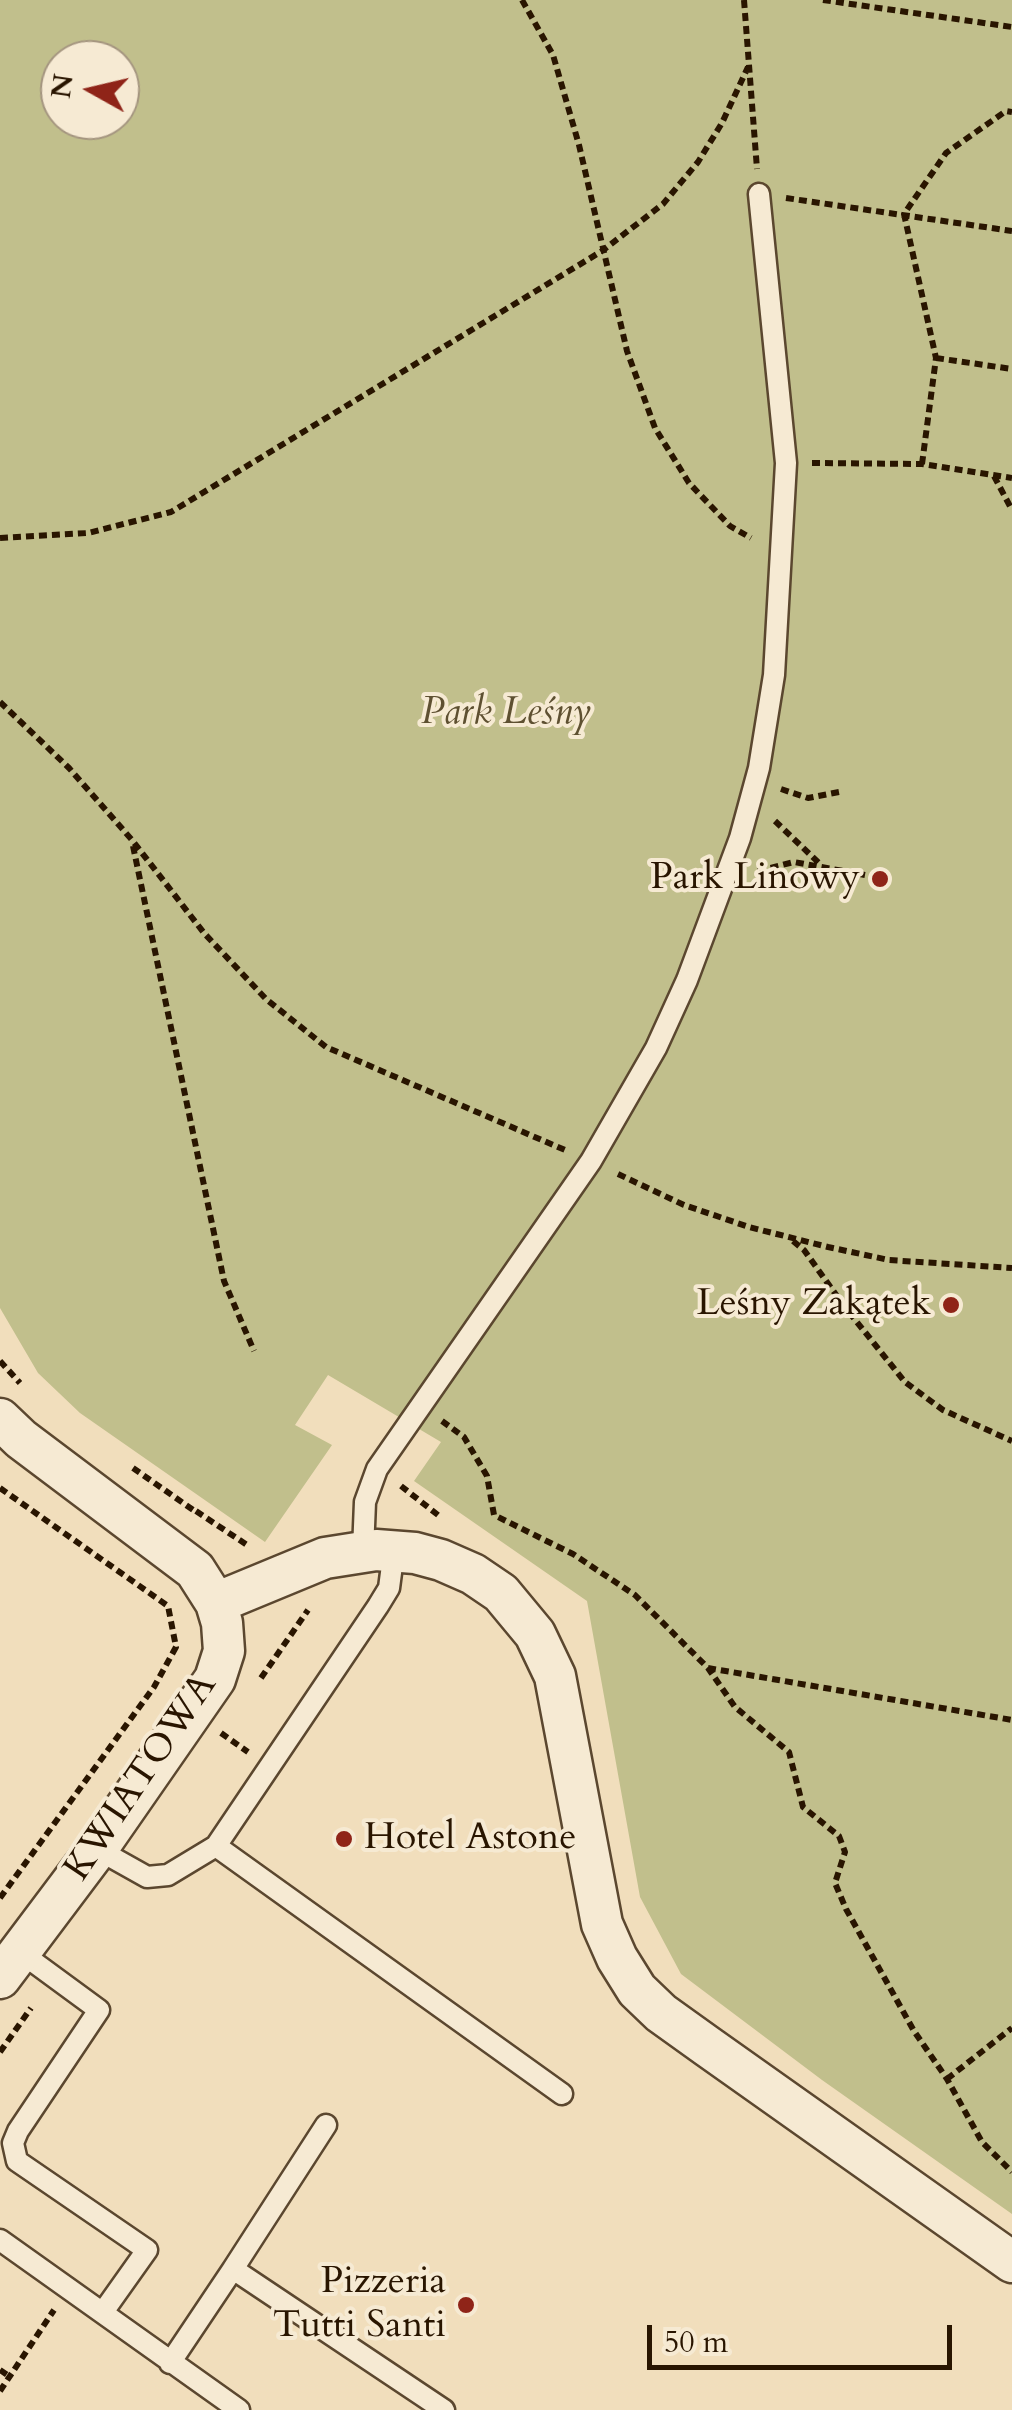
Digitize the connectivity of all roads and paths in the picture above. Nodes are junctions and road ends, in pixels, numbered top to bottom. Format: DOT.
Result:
graph roads {
  1 [pos="522,0"];
  2 [pos="744,0"];
  3 [pos="823,0"];
  4 [pos="1012,26"];
  5 [pos="748,66"];
  6 [pos="1012,112"];
  7 [pos="759,194"];
  8 [pos="904,214"];
  9 [pos="1012,231"];
  10 [pos="602,252"];
  11 [pos="936,358"];
  12 [pos="1012,369"];
  13 [pos="786,462"];
  14 [pos="922,464"];
  15 [pos="994,474"];
  16 [pos="1012,478"];
  17 [pos="1012,510"];
  18 [pos="0,538"];
  19 [pos="783,556"];
  20 [pos="0,702"];
  21 [pos="759,768"];
  22 [pos="839,792"];
  23 [pos="752,793"];
  24 [pos="132,840"];
  25 [pos="821,864"];
  26 [pos="865,874"];
  27 [pos="722,890"];
  28 [pos="591,1161"];
  29 [pos="788,1237"];
  30 [pos="1012,1268"];
  31 [pos="254,1351"];
  32 [pos="421,1406"];
  33 [pos="0,1420"];
  34 [pos="1012,1440"];
  35 [pos="0,1488"];
  36 [pos="379,1550"];
  37 [pos="216,1603"];
  38 [pos="708,1668"];
  39 [pos="1012,1720"];
  40 [pos="216,1846"];
  41 [pos="96,1849"];
  42 [pos="0,1898"];
  43 [pos="10,1965"];
  44 [pos="1012,2028"];
  45 [pos="947,2080"];
  46 [pos="562,2094"];
  47 [pos="326,2125"];
  48 [pos="1012,2172"];
  49 [pos="0,2240"];
  50 [pos="1012,2262"];
  51 [pos="233,2269"];
  52 [pos="68,2288"];
  53 [pos="104,2312"];
  54 [pos="170,2362"];
  55 [pos="0,2370"];
  56 [pos="10,2376"];
  57 [pos="0,2391"];
  58 [pos="240,2410"];
  59 [pos="444,2410"];
  1 -- 10 [label="path"];
  2 -- 5 [label="path"];
  3 -- 4 [label="path"];
  5 -- 7 [label="path"];
  5 -- 10 [label="path"];
  6 -- 8 [label="path"];
  7 -- 8 [label="path"];
  7 -- 13 [label="lane"];
  8 -- 9 [label="path"];
  8 -- 11 [label="path"];
  10 -- 18 [label="path"];
  10 -- 19 [label="path"];
  11 -- 12 [label="path"];
  11 -- 14 [label="path"];
  13 -- 14 [label="path"];
  13 -- 19 [label="lane"];
  14 -- 15 [label="path"];
  15 -- 16 [label="path"];
  15 -- 17 [label="path"];
  19 -- 21 [label="lane"];
  20 -- 24 [label="path"];
  21 -- 22 [label="path"];
  21 -- 23 [label="lane"];
  23 -- 25 [label="path"];
  23 -- 27 [label="lane"];
  24 -- 28 [label="path"];
  24 -- 31 [label="path"];
  25 -- 26 [label="path"];
  25 -- 27 [label="path"];
  27 -- 28 [label="lane"];
  28 -- 29 [label="path"];
  28 -- 32 [label="lane"];
  29 -- 30 [label="path"];
  29 -- 34 [label="path"];
  32 -- 36 [label="lane"];
  32 -- 38 [label="path"];
  33 -- 37 [label="street, KWIATOWA"];
  35 -- 42 [label="path"];
  36 -- 37 [label="street"];
  36 -- 40 [label="lane"];
  36 -- 50 [label="street"];
  37 -- 41 [label="street, KWIATOWA"];
  38 -- 39 [label="path"];
  38 -- 45 [label="path"];
  40 -- 41 [label="lane"];
  40 -- 46 [label="lane"];
  41 -- 43 [label="street, KWIATOWA"];
  43 -- 53 [label="lane"];
  44 -- 45 [label="path"];
  45 -- 48 [label="path"];
  47 -- 51 [label="lane"];
  49 -- 52 [label="lane"];
  51 -- 54 [label="lane"];
  51 -- 59 [label="lane"];
  52 -- 53 [label="lane"];
  52 -- 56 [label="path"];
  53 -- 54 [label="lane"];
  54 -- 58 [label="lane"];
  55 -- 56 [label="path"];
  56 -- 57 [label="path"];
}
